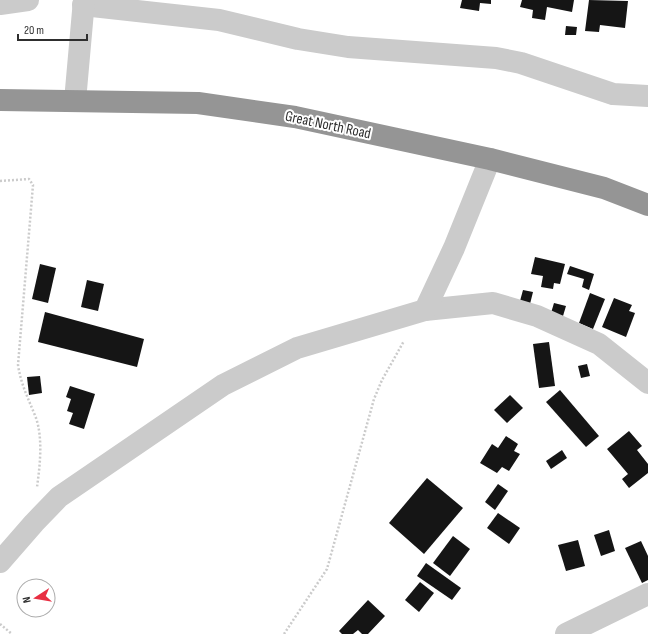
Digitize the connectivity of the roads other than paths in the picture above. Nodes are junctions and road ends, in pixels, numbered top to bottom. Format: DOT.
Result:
graph roads {
  1 [pos="28,0"];
  2 [pos="84,3"];
  3 [pos="0,4"];
  4 [pos="648,96"];
  5 [pos="0,100"];
  6 [pos="75,101"];
  7 [pos="490,159"];
  8 [pos="648,205"];
  9 [pos="422,311"];
  10 [pos="648,383"];
  11 [pos="0,562"];
  12 [pos="648,594"];
  13 [pos="566,634"];
  1 -- 3 [label="street"];
  2 -- 4 [label="street"];
  2 -- 6 [label="street"];
  5 -- 6 [label="highway, Great North Road"];
  6 -- 7 [label="highway, Great North Road"];
  7 -- 8 [label="highway, Great North Road"];
  7 -- 9 [label="street"];
  9 -- 10 [label="street"];
  9 -- 11 [label="street"];
  12 -- 13 [label="street"];
}
